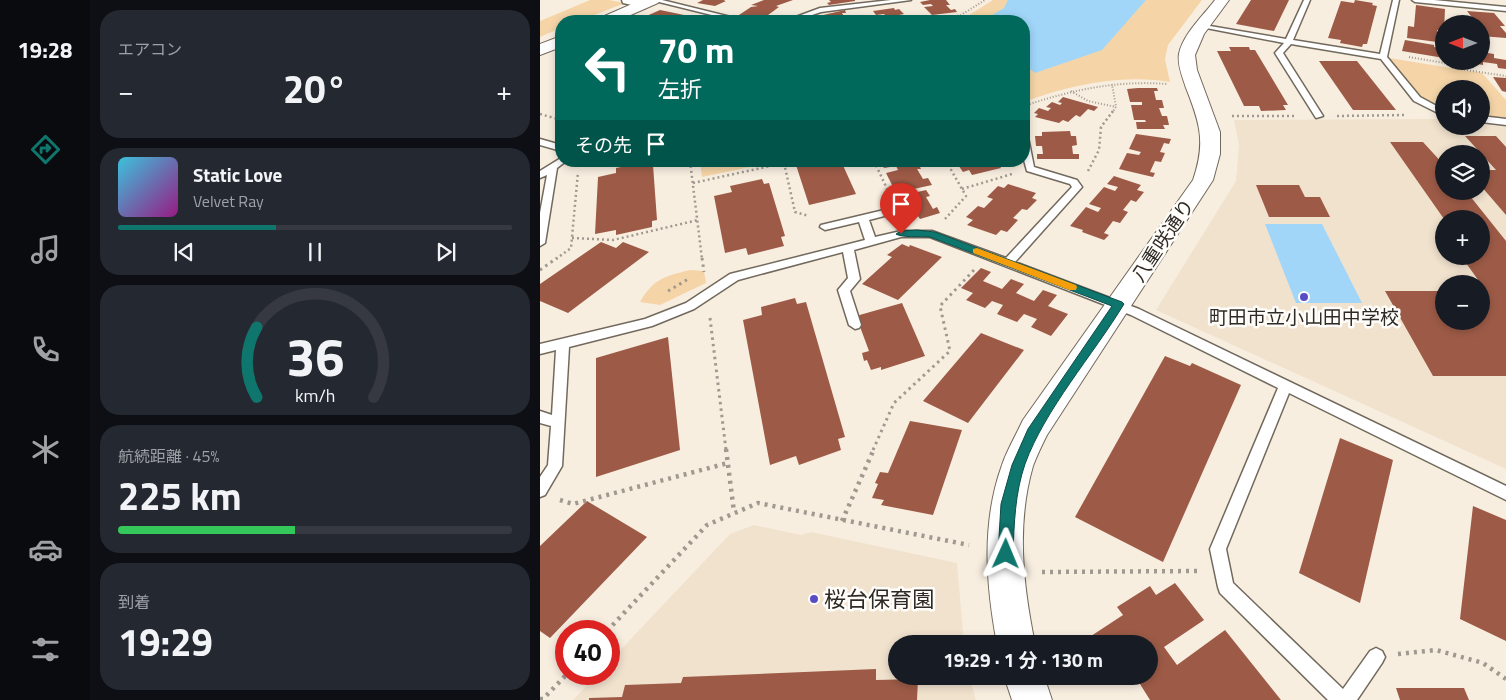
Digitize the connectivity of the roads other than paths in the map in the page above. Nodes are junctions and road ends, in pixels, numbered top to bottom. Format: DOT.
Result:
graph roads {
  1 [pos="628,0"];
  2 [pos="908,0"];
  3 [pos="1222,0"];
  4 [pos="1307,0"];
  5 [pos="1396,0"];
  6 [pos="1416,0"];
  7 [pos="651,1"];
  8 [pos="1506,9"];
  9 [pos="619,15"];
  10 [pos="717,15"];
  11 [pos="805,15"];
  12 [pos="1204,27"];
  13 [pos="1289,41"];
  14 [pos="555,44"];
  15 [pos="540,50"];
  16 [pos="1383,55"];
  17 [pos="1435,109"];
  18 [pos="1319,116"];
  19 [pos="1490,120"];
  20 [pos="1506,122"];
  21 [pos="540,142"];
  22 [pos="555,146"];
  23 [pos="553,167"];
  24 [pos="1030,167"];
  25 [pos="540,175"];
  26 [pos="884,214"];
  27 [pos="863,218"];
  28 [pos="825,227"];
  29 [pos="872,242"];
  30 [pos="540,243"];
  31 [pos="848,248"];
  32 [pos="1008,263"];
  33 [pos="1118,304"];
  34 [pos="855,325"];
  35 [pos="563,345"];
  36 [pos="540,349"];
  37 [pos="1286,386"];
  38 [pos="540,417"];
  39 [pos="558,422"];
  40 [pos="540,490"];
  41 [pos="1506,493"];
  42 [pos="1014,635"];
  43 [pos="1376,657"];
  44 [pos="1027,685"];
  45 [pos="1032,700"];
  46 [pos="1341,700"];
  47 [pos="1346,700"];
  1 -- 7 [label="street"];
  2 -- 11 [label="lane"];
  3 -- 12 [label="street, 八重咲通り"];
  4 -- 13 [label="lane"];
  5 -- 16 [label="lane"];
  6 -- 8 [label="lane"];
  7 -- 9 [label="street"];
  7 -- 10 [label="lane"];
  12 -- 13 [label="lane"];
  12 -- 33 [label="street, 八重咲通り"];
  13 -- 16 [label="lane"];
  13 -- 18 [label="lane"];
  14 -- 15 [label="street"];
  16 -- 17 [label="lane"];
  19 -- 20 [label="lane"];
  21 -- 22 [label="lane"];
  23 -- 25 [label="lane"];
  23 -- 30 [label="lane"];
  24 -- 32 [label="lane"];
  26 -- 27 [label="lane"];
  27 -- 28 [label="lane"];
  27 -- 29 [label="lane"];
  29 -- 31 [label="lane"];
  29 -- 32 [label="lane"];
  31 -- 34 [label="lane"];
  31 -- 35 [label="lane"];
  32 -- 33 [label="lane"];
  33 -- 37 [label="lane"];
  33 -- 42 [label="street, 八重咲通り"];
  35 -- 36 [label="lane"];
  35 -- 39 [label="lane"];
  37 -- 41 [label="lane"];
  37 -- 46 [label="lane"];
  38 -- 39 [label="lane"];
  39 -- 40 [label="lane"];
  43 -- 47 [label="lane"];
  44 -- 45 [label="street"];
}
